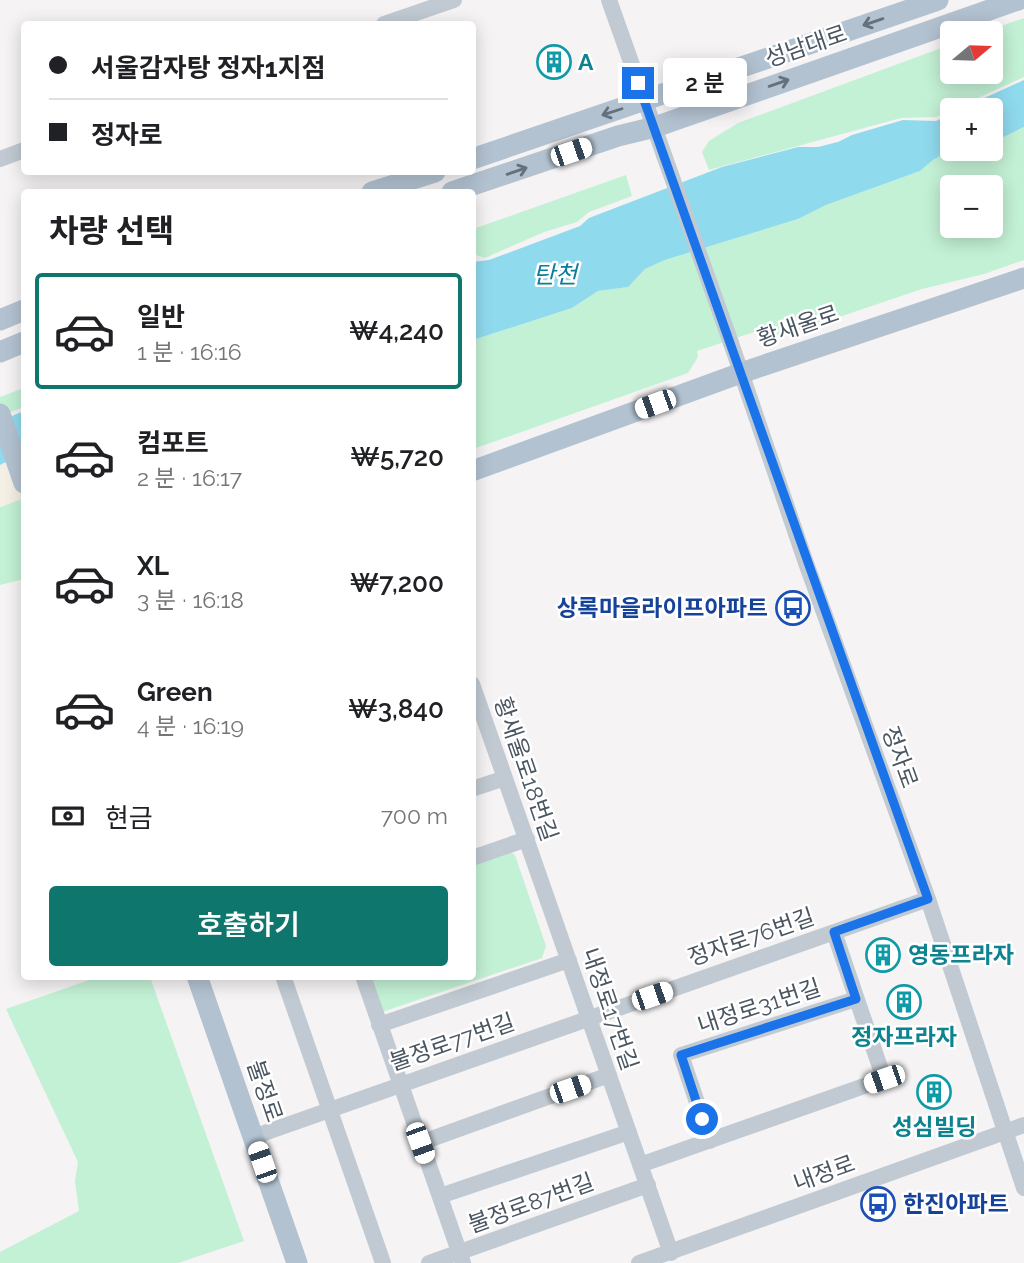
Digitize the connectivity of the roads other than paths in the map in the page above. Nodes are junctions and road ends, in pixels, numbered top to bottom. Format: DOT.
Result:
graph roads {
  1 [pos="454,0"];
  2 [pos="609,0"];
  3 [pos="937,0"];
  4 [pos="1018,0"];
  5 [pos="393,21"];
  6 [pos="645,101"];
  7 [pos="654,127"];
  8 [pos="21,151"];
  9 [pos="476,158"];
  10 [pos="0,159"];
  11 [pos="426,175"];
  12 [pos="381,189"];
  13 [pos="461,189"];
  14 [pos="1024,278"];
  15 [pos="21,311"];
  16 [pos="0,320"];
  17 [pos="21,343"];
  18 [pos="0,352"];
  19 [pos="741,373"];
  20 [pos="0,414"];
  21 [pos="476,470"];
  22 [pos="21,474"];
  23 [pos="479,723"];
  24 [pos="505,778"];
  25 [pos="476,788"];
  26 [pos="527,839"];
  27 [pos="476,857"];
  28 [pos="537,868"];
  29 [pos="928,899"];
  30 [pos="834,932"];
  31 [pos="569,960"];
  32 [pos="198,980"];
  33 [pos="284,980"];
  34 [pos="364,980"];
  35 [pos="856,999"];
  36 [pos="589,1018"];
  37 [pos="379,1025"];
  38 [pos="609,1075"];
  39 [pos="401,1084"];
  40 [pos="329,1110"];
  41 [pos="1024,1125"];
  42 [pos="629,1132"];
  43 [pos="1005,1132"];
  44 [pos="253,1136"];
  45 [pos="710,1141"];
  46 [pos="420,1143"];
  47 [pos="640,1165"];
  48 [pos="648,1185"];
  49 [pos="1024,1188"];
  50 [pos="440,1196"];
  51 [pos="671,1253"];
  52 [pos="461,1258"];
  53 [pos="298,1263"];
  54 [pos="383,1263"];
  55 [pos="429,1263"];
  56 [pos="639,1263"];
  1 -- 5 [label="street"];
  2 -- 6 [label="street"];
  3 -- 6 [label="main road, 성남대로, one-way"];
  7 -- 4 [label="main road, 성남대로, one-way"];
  6 -- 7 [label="street"];
  6 -- 9 [label="main road, 성남대로, one-way"];
  13 -- 7 [label="main road, 성남대로, one-way"];
  7 -- 19 [label="street, 정자로, bridge"];
  8 -- 10 [label="street"];
  11 -- 12 [label="main road"];
  14 -- 19 [label="main road, 황새울로"];
  15 -- 16 [label="main road"];
  17 -- 18 [label="main road"];
  19 -- 21 [label="main road, 황새울로"];
  19 -- 29 [label="street, 정자로"];
  20 -- 22 [label="main road, bridge"];
  23 -- 24 [label="street, 황새울로18번길"];
  24 -- 25 [label="street"];
  24 -- 26 [label="street, 황새울로18번길"];
  26 -- 27 [label="street"];
  26 -- 28 [label="street, 황새울로18번길"];
  28 -- 31 [label="street, 내정로17번길"];
  29 -- 30 [label="street, 정자로76번길"];
  29 -- 43 [label="street, 정자로"];
  30 -- 35 [label="street, 내정로31번길"];
  30 -- 36 [label="street, 정자로76번길"];
  31 -- 36 [label="street, 내정로17번길"];
  31 -- 37 [label="street"];
  32 -- 44 [label="main road, 불정로"];
  33 -- 40 [label="street"];
  34 -- 37 [label="street"];
  35 -- 45 [label="street, 내정로31번길"];
  35 -- 45 [label="street, 내정로31번길"];
  36 -- 38 [label="street, 내정로17번길"];
  36 -- 39 [label="street, 불정로77번길"];
  37 -- 39 [label="street"];
  38 -- 42 [label="street, 내정로17번길"];
  38 -- 46 [label="street"];
  39 -- 40 [label="street, 불정로77번길"];
  39 -- 46 [label="street"];
  40 -- 44 [label="street, 불정로77번길"];
  40 -- 54 [label="street"];
  41 -- 43 [label="street, 내정로"];
  42 -- 47 [label="street, 내정로17번길"];
  42 -- 50 [label="street"];
  43 -- 49 [label="street, 정자로"];
  43 -- 51 [label="street, 내정로"];
  44 -- 53 [label="main road, 불정로"];
  45 -- 47 [label="street"];
  46 -- 50 [label="street"];
  47 -- 48 [label="street, 내정로17번길"];
  48 -- 51 [label="street, 내정로17번길"];
  48 -- 52 [label="street, 불정로87번길"];
  50 -- 52 [label="street"];
  51 -- 56 [label="street, 내정로"];
  52 -- 55 [label="street, 불정로87번길"];
}
